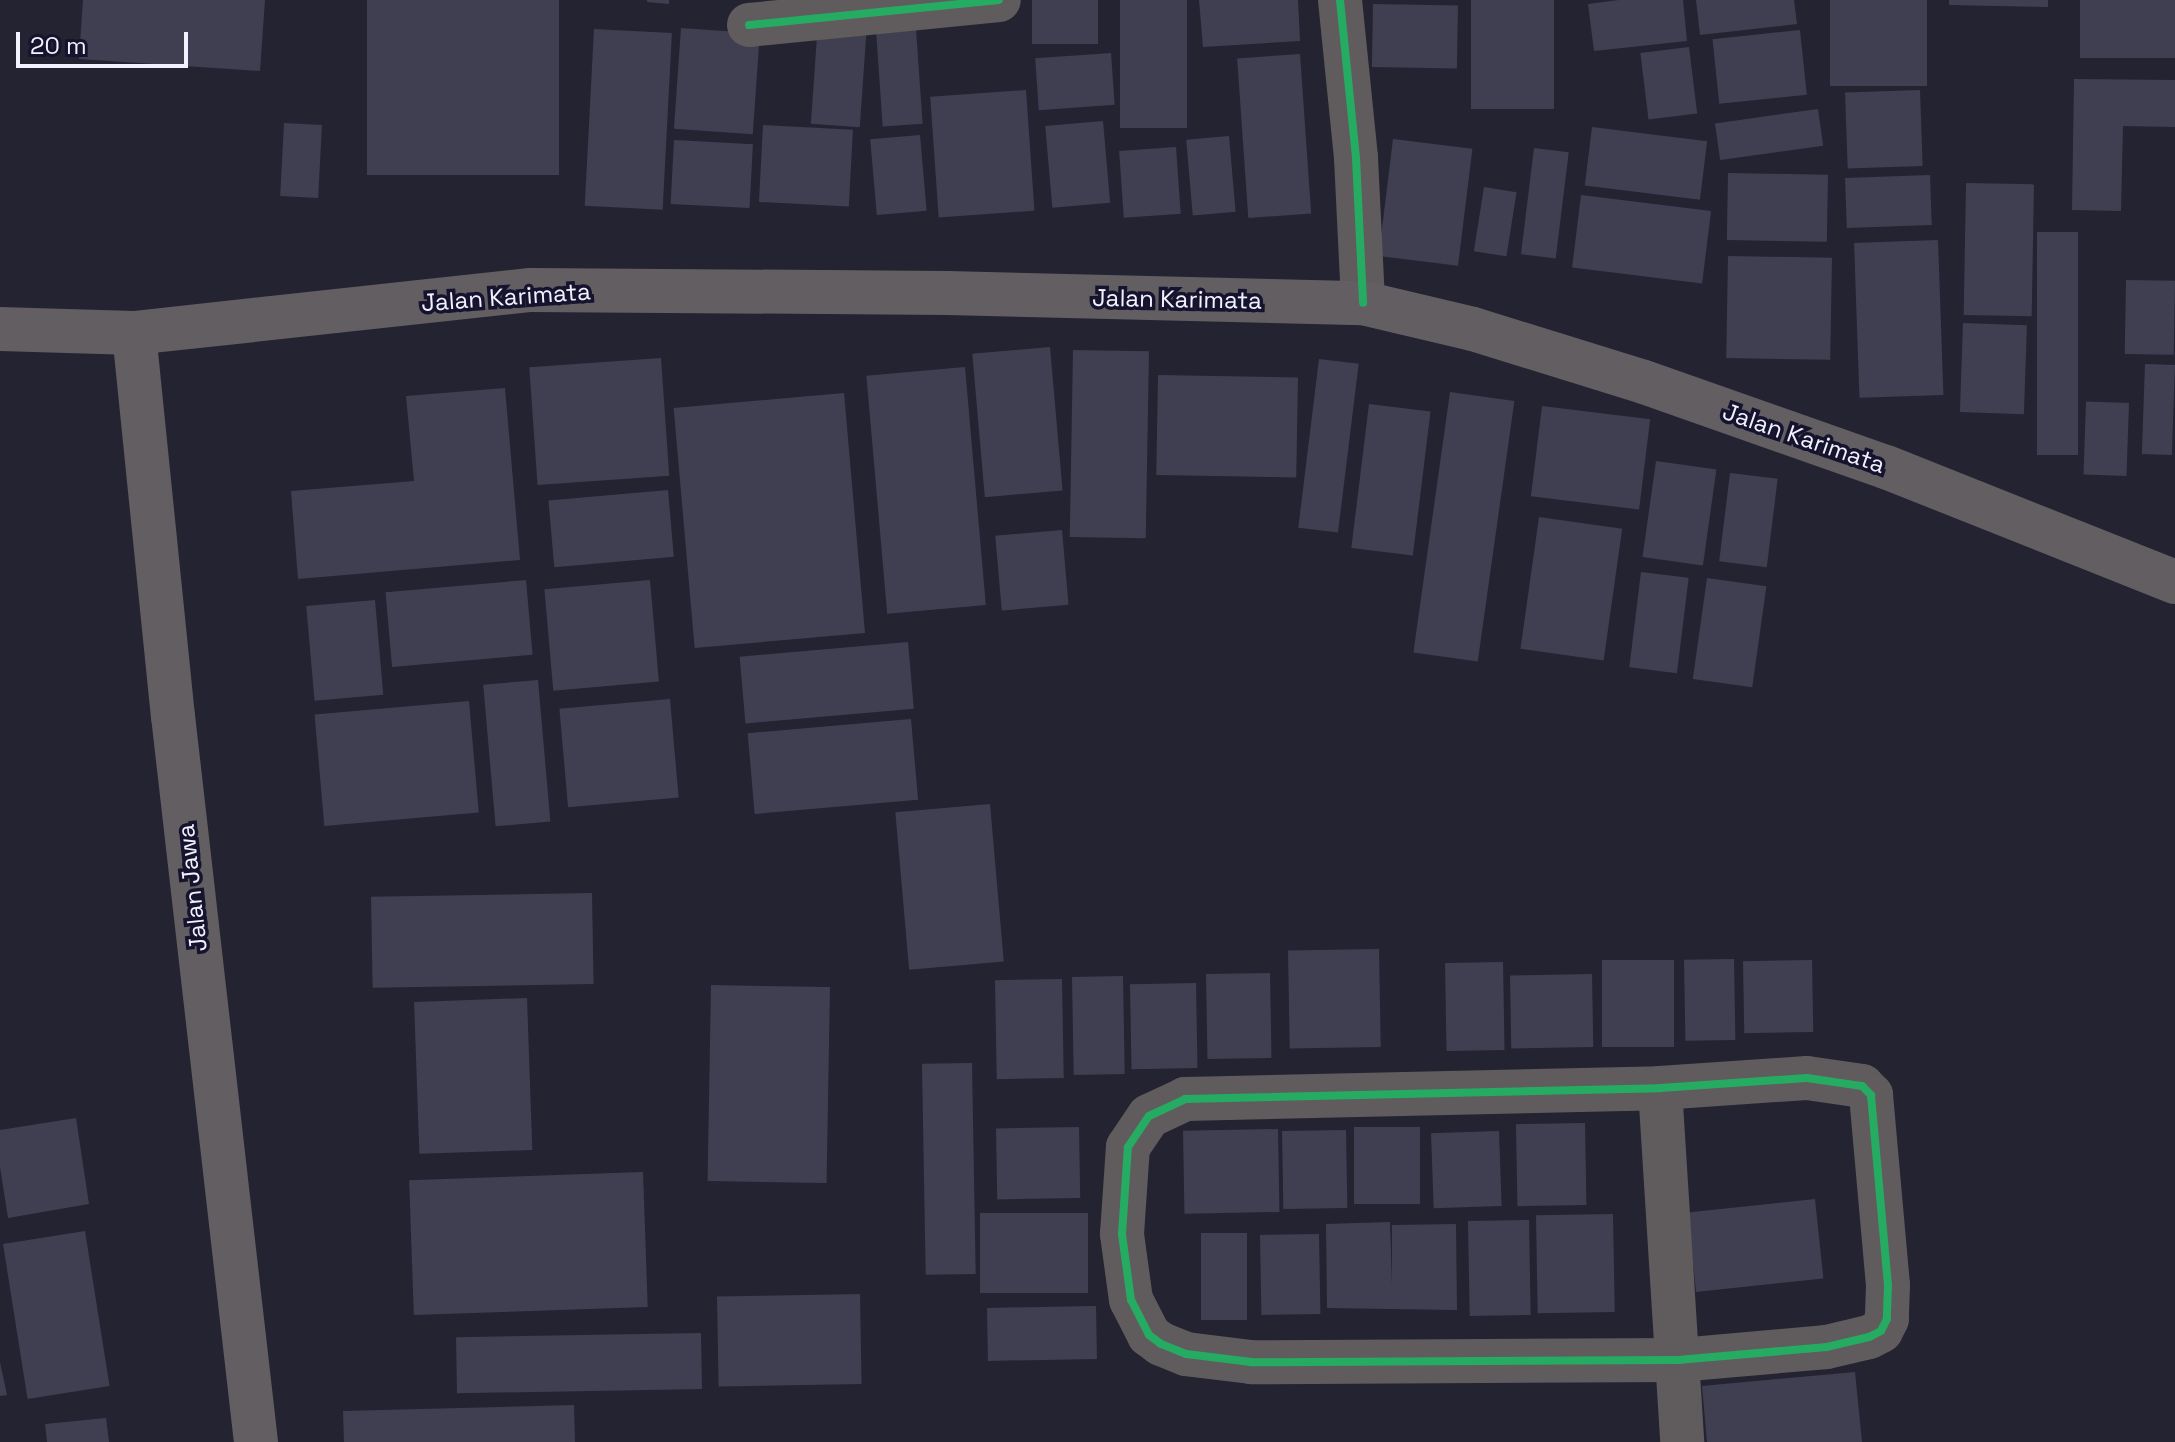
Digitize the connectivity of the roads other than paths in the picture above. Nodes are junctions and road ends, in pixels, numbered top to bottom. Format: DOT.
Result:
graph roads {
  1 [pos="999,0"];
  2 [pos="1340,0"];
  3 [pos="749,25"];
  4 [pos="1363,303"];
  5 [pos="0,329"];
  6 [pos="134,333"];
  7 [pos="2175,582"];
  8 [pos="1660,1088"];
  9 [pos="1678,1360"];
  10 [pos="256,1442"];
  11 [pos="1682,1442"];
  1 -- 3 [label="street"];
  2 -- 4 [label="street"];
  4 -- 6 [label="main road, Jalan Karimata"];
  4 -- 7 [label="main road, Jalan Karimata"];
  5 -- 6 [label="main road, Jalan Karimata"];
  6 -- 10 [label="main road, Jalan Jawa"];
  8 -- 9 [label="street"];
  8 -- 9 [label="street"];
  8 -- 9 [label="street"];
  9 -- 11 [label="street"];
}
